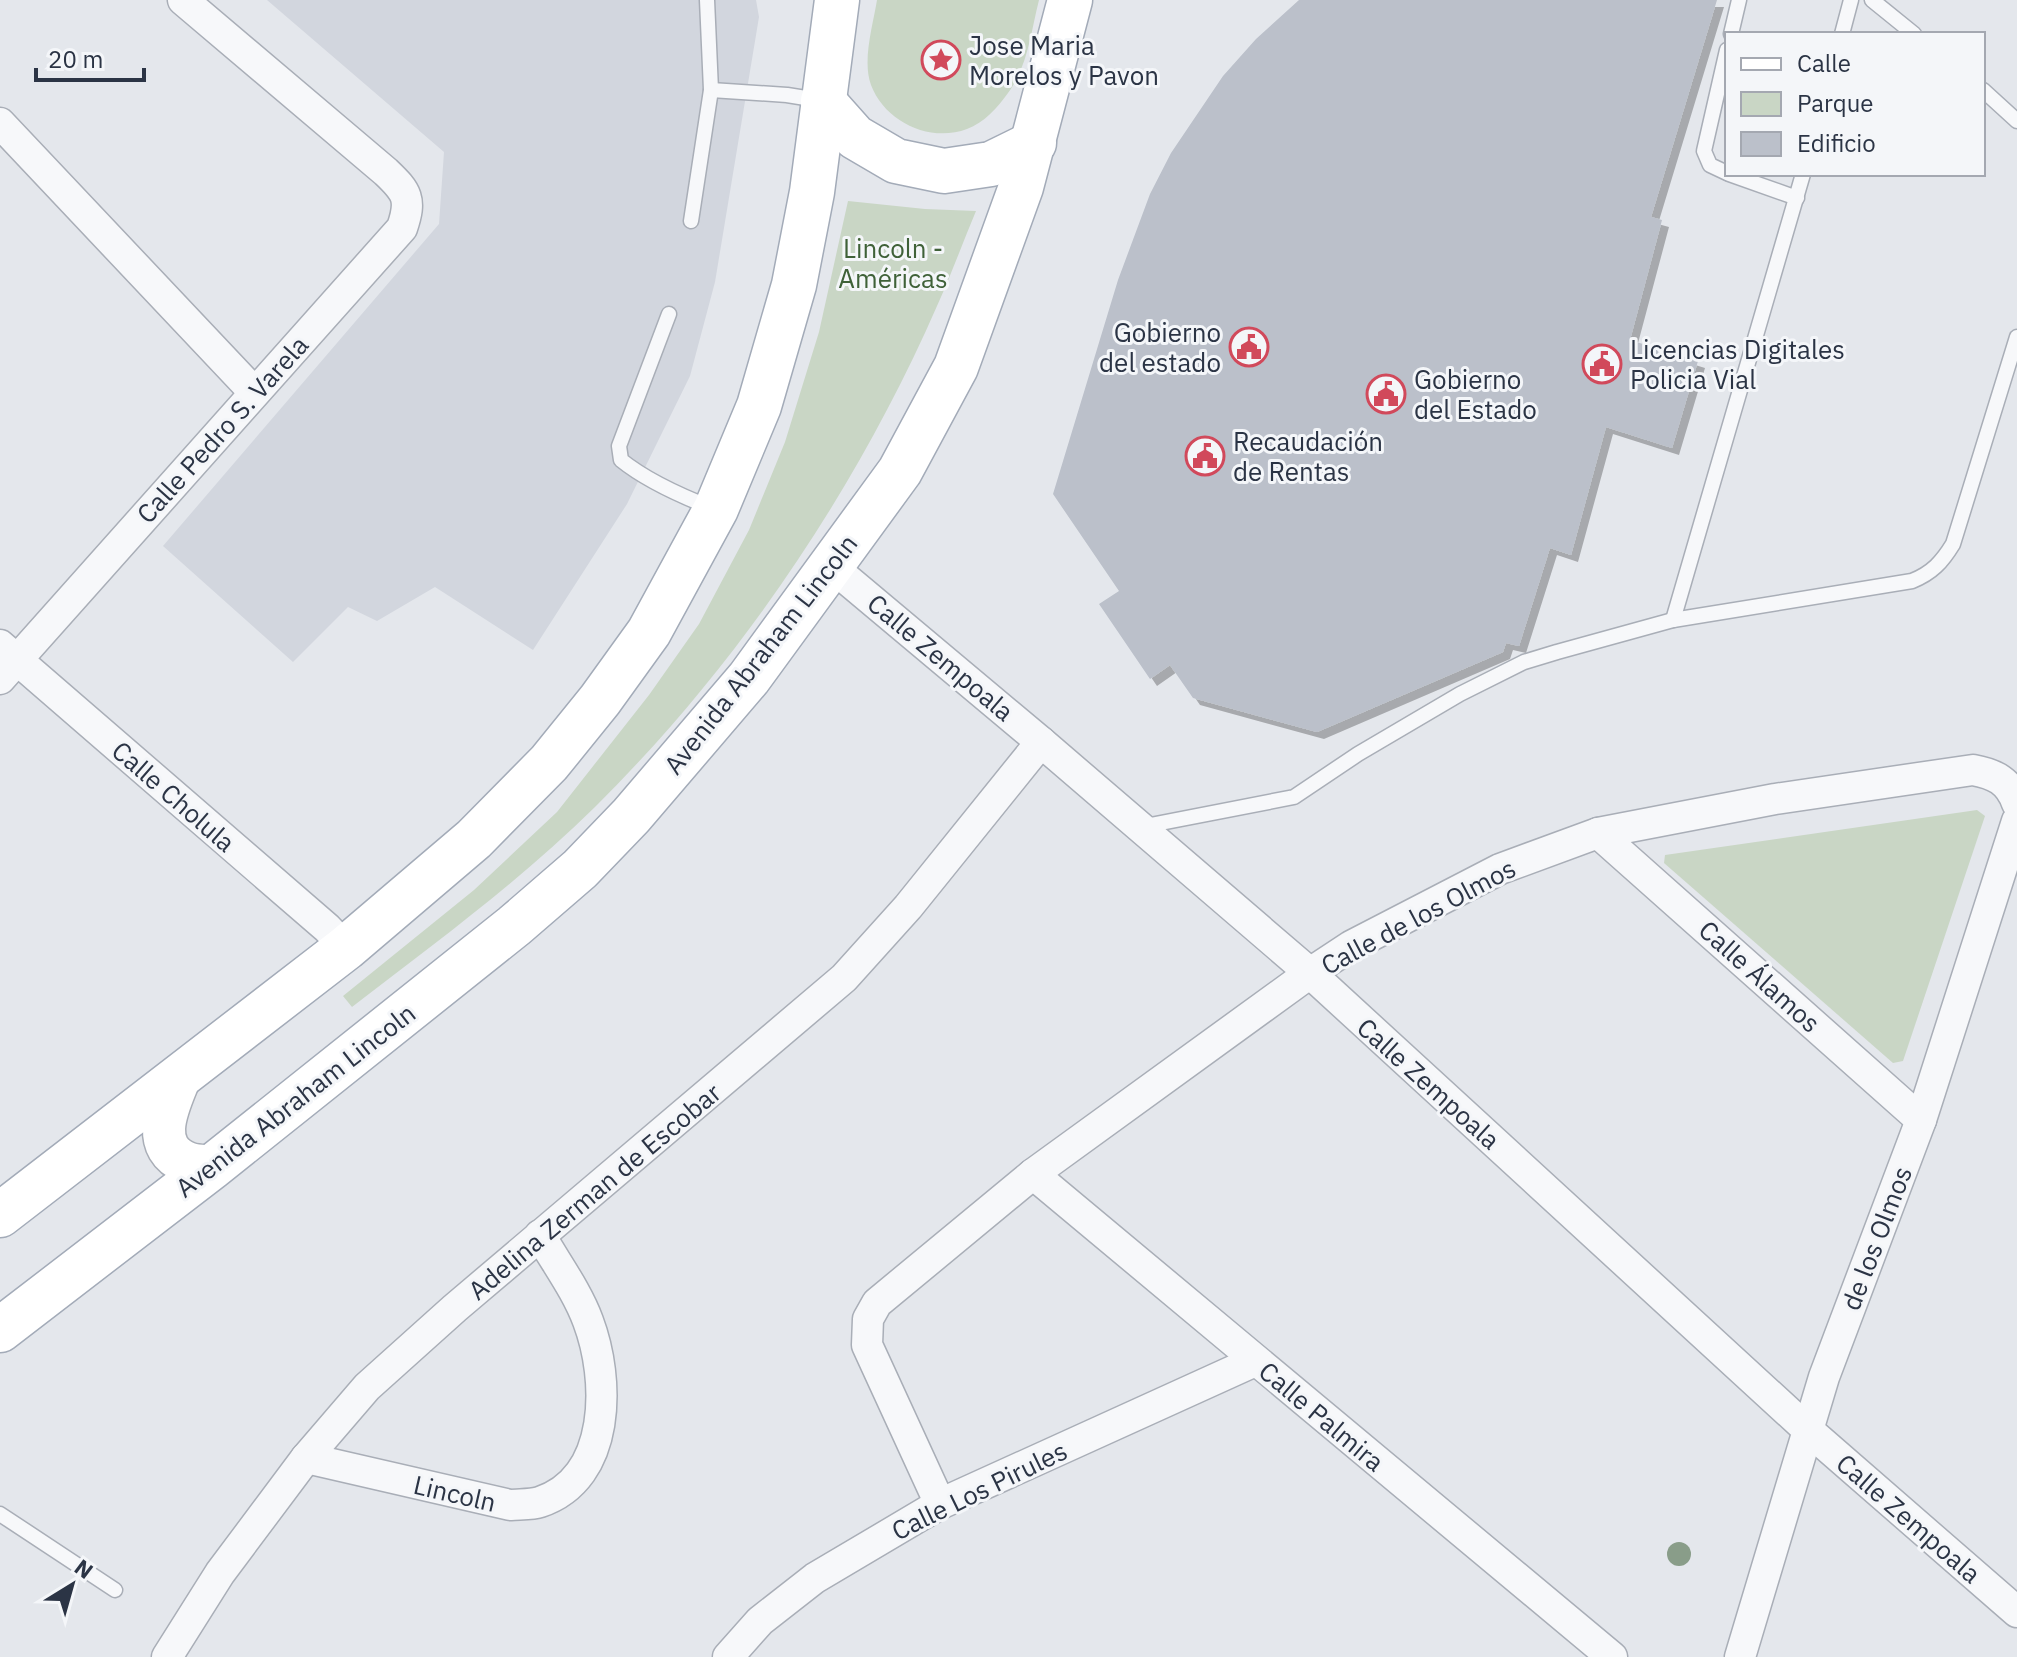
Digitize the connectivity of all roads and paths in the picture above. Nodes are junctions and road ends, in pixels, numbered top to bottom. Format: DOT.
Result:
graph roads {
  1 [pos="183,0"];
  2 [pos="707,0"];
  3 [pos="837,0"];
  4 [pos="1070,0"];
  5 [pos="1739,0"];
  6 [pos="1851,0"];
  7 [pos="1872,0"];
  8 [pos="1731,32"];
  9 [pos="1843,32"];
  10 [pos="1912,32"];
  11 [pos="1725,59"];
  12 [pos="711,90"];
  13 [pos="1985,92"];
  14 [pos="823,101"];
  15 [pos="2017,121"];
  16 [pos="0,123"];
  17 [pos="1034,143"];
  18 [pos="1725,172"];
  19 [pos="1734,176"];
  20 [pos="1802,176"];
  21 [pos="1797,198"];
  22 [pos="691,221"];
  23 [pos="669,314"];
  24 [pos="2017,337"];
  25 [pos="254,392"];
  26 [pos="716,509"];
  27 [pos="831,566"];
  28 [pos="1673,620"];
  29 [pos="6,662"];
  30 [pos="1041,742"];
  31 [pos="2013,794"];
  32 [pos="2017,821"];
  33 [pos="1140,827"];
  34 [pos="1598,833"];
  35 [pos="346,948"];
  36 [pos="1310,973"];
  37 [pos="179,1079"];
  38 [pos="1921,1120"];
  39 [pos="212,1167"];
  40 [pos="1033,1174"];
  41 [pos="0,1215"];
  42 [pos="540,1235"];
  43 [pos="0,1330"];
  44 [pos="1255,1361"];
  45 [pos="1808,1430"];
  46 [pos="306,1458"];
  47 [pos="940,1504"];
  48 [pos="0,1514"];
  49 [pos="115,1590"];
  50 [pos="2017,1612"];
  51 [pos="167,1657"];
  52 [pos="728,1657"];
  53 [pos="1612,1657"];
  54 [pos="1740,1657"];
  1 -- 25 [label="street, Calle Pedro S. Varela"];
  2 -- 12 [label="lane"];
  3 -- 14 [label="main road"];
  4 -- 17 [label="main road, Avenida Abraham Lincoln"];
  5 -- 8 [label="lane"];
  6 -- 9 [label="lane"];
  7 -- 10 [label="lane"];
  11 -- 18 [label="lane"];
  12 -- 14 [label="lane"];
  12 -- 22 [label="lane"];
  13 -- 15 [label="lane"];
  14 -- 17 [label="main road"];
  14 -- 26 [label="main road"];
  16 -- 25 [label="street"];
  17 -- 27 [label="main road, Avenida Abraham Lincoln"];
  19 -- 21 [label="lane"];
  20 -- 21 [label="lane"];
  21 -- 28 [label="lane"];
  23 -- 26 [label="lane"];
  24 -- 28 [label="lane"];
  25 -- 29 [label="street, Calle Pedro S. Varela"];
  26 -- 35 [label="main road"];
  27 -- 30 [label="street, Calle Zempoala"];
  27 -- 39 [label="main road, Avenida Abraham Lincoln"];
  28 -- 33 [label="lane"];
  29 -- 35 [label="street, Calle Cholula"];
  30 -- 33 [label="street, Calle Zempoala"];
  30 -- 42 [label="street, Adelina Zerman de Escobar"];
  31 -- 34 [label="street, Calle de los Olmos"];
  32 -- 38 [label="street, de los Olmos"];
  33 -- 36 [label="street, Calle Zempoala"];
  34 -- 36 [label="street, Calle de los Olmos"];
  34 -- 38 [label="street, Calle Álamos"];
  35 -- 37 [label="main road"];
  36 -- 40 [label="street, Calle de los Olmos"];
  36 -- 45 [label="street, Calle Zempoala"];
  37 -- 39 [label="main road"];
  37 -- 41 [label="main road"];
  38 -- 45 [label="street, de los Olmos"];
  39 -- 43 [label="main road, Avenida Abraham Lincoln"];
  40 -- 44 [label="street, Calle Palmira"];
  40 -- 47 [label="street, Calle de los Olmos"];
  42 -- 46 [label="street, Adelina Zerman de Escobar"];
  42 -- 46 [label="street, Lincoln"];
  44 -- 47 [label="street, Calle Los Pirules"];
  44 -- 53 [label="street, Calle Palmira"];
  45 -- 50 [label="street, Calle Zempoala"];
  45 -- 54 [label="street, de los Olmos"];
  46 -- 51 [label="street, Adelina Zerman de Escobar"];
  47 -- 52 [label="street, Calle Los Pirules"];
  48 -- 49 [label="lane"];
}
